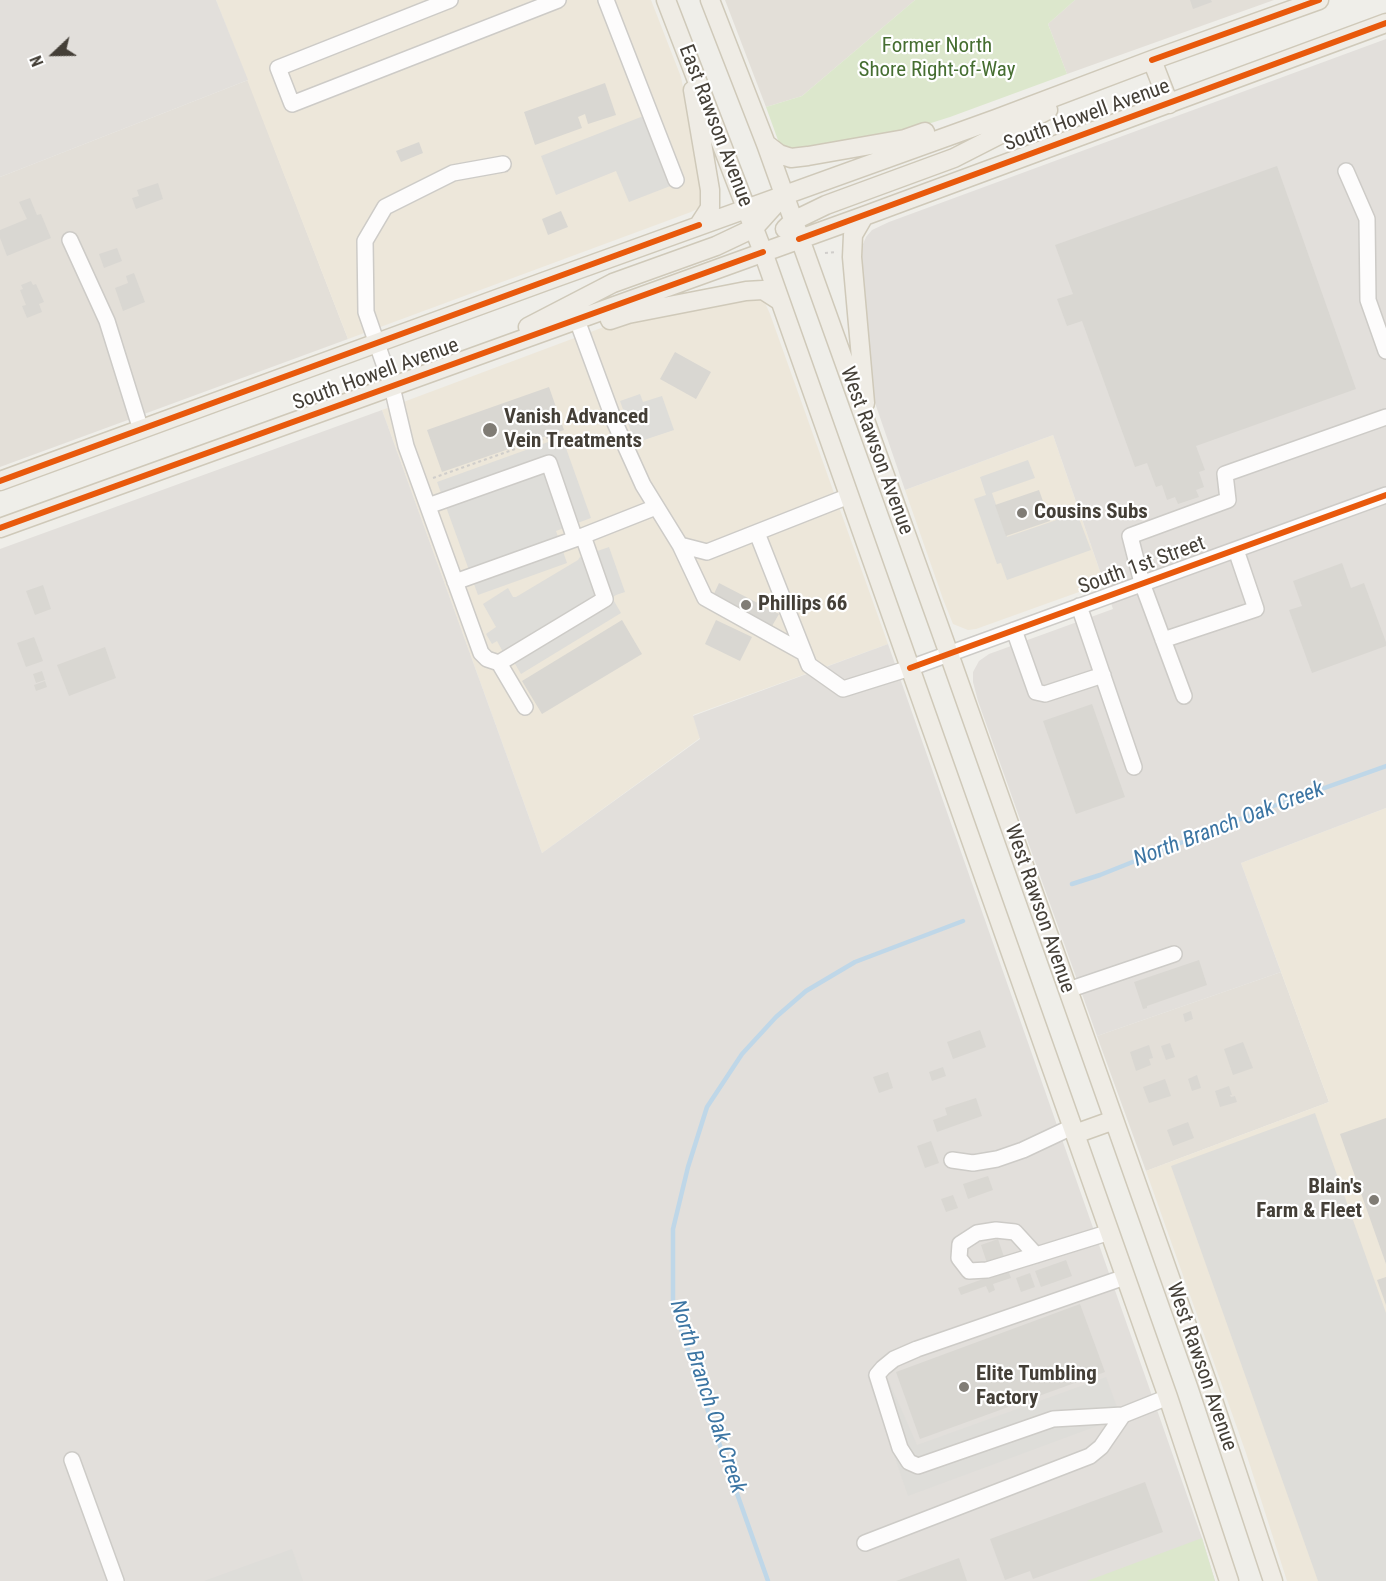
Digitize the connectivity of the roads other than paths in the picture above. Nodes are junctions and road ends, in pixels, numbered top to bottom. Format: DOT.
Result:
graph roads {
  1 [pos="450,0"];
  2 [pos="558,0"];
  3 [pos="606,0"];
  4 [pos="666,0"];
  5 [pos="710,0"];
  6 [pos="1319,0"];
  7 [pos="1386,23"];
  8 [pos="687,53"];
  9 [pos="1152,60"];
  10 [pos="1082,87"];
  11 [pos="1169,104"];
  12 [pos="996,119"];
  13 [pos="766,144"];
  14 [pos="503,164"];
  15 [pos="1346,171"];
  16 [pos="676,180"];
  17 [pos="784,195"];
  18 [pos="747,208"];
  19 [pos="864,216"];
  20 [pos="793,220"];
  21 [pos="699,225"];
  22 [pos="754,228"];
  23 [pos="799,239"];
  24 [pos="70,240"];
  25 [pos="763,252"];
  26 [pos="780,301"];
  27 [pos="579,325"];
  28 [pos="377,343"];
  29 [pos="1386,351"];
  30 [pos="458,363"];
  31 [pos="392,387"];
  32 [pos="1386,417"];
  33 [pos="867,429"];
  34 [pos="141,430"];
  35 [pos="0,481"];
  36 [pos="1386,495"];
  37 [pos="849,496"];
  38 [pos="428,506"];
  39 [pos="656,507"];
  40 [pos="0,528"];
  41 [pos="757,533"];
  42 [pos="579,537"];
  43 [pos="680,545"];
  44 [pos="1236,550"];
  45 [pos="455,582"];
  46 [pos="1142,584"];
  47 [pos="1079,606"];
  48 [pos="1014,630"];
  49 [pos="1163,640"];
  50 [pos="804,653"];
  51 [pos="949,654"];
  52 [pos="499,663"];
  53 [pos="910,668"];
  54 [pos="1103,675"];
  55 [pos="1184,696"];
  56 [pos="525,707"];
  57 [pos="1134,767"];
  58 [pos="1174,954"];
  59 [pos="1068,990"];
  60 [pos="1114,1120"];
  61 [pos="1073,1130"];
  62 [pos="952,1160"];
  63 [pos="1110,1232"];
  64 [pos="1035,1255"];
  65 [pos="1125,1277"];
  66 [pos="1168,1397"];
  67 [pos="1123,1415"];
  68 [pos="72,1460"];
  69 [pos="866,1544"];
  70 [pos="116,1581"];
  71 [pos="1229,1581"];
  72 [pos="1273,1581"];
  1 -- 2 [label="street"];
  3 -- 16 [label="street"];
  4 -- 8 [label="main road, East Rawson Avenue"];
  5 -- 13 [label="main road, East Rawson Avenue"];
  6 -- 9 [label="main road, South Howell Avenue"];
  7 -- 11 [label="main road, South Howell Avenue"];
  8 -- 18 [label="main road, East Rawson Avenue"];
  8 -- 21 [label="main road"];
  9 -- 10 [label="main road, South Howell Avenue"];
  9 -- 11 [label="main road"];
  10 -- 12 [label="main road, South Howell Avenue"];
  10 -- 20 [label="main road"];
  11 -- 19 [label="main road, South Howell Avenue"];
  12 -- 13 [label="main road"];
  12 -- 17 [label="main road, South Howell Avenue"];
  13 -- 17 [label="main road, East Rawson Avenue"];
  14 -- 28 [label="street"];
  15 -- 29 [label="street"];
  17 -- 18 [label="main road, South Howell Avenue"];
  17 -- 20 [label="main road, East Rawson Avenue"];
  17 -- 22 [label="main road"];
  18 -- 21 [label="main road, South Howell Avenue"];
  18 -- 22 [label="main road, East Rawson Avenue"];
  19 -- 23 [label="main road, South Howell Avenue"];
  19 -- 33 [label="main road"];
  20 -- 23 [label="main road, East Rawson Avenue"];
  20 -- 25 [label="main road"];
  21 -- 28 [label="main road, South Howell Avenue"];
  22 -- 25 [label="main road, East Rawson Avenue"];
  22 -- 30 [label="main road"];
  23 -- 25 [label="main road, South Howell Avenue"];
  23 -- 33 [label="main road, West Rawson Avenue"];
  24 -- 34 [label="street"];
  25 -- 26 [label="main road, West Rawson Avenue"];
  25 -- 27 [label="main road, South Howell Avenue"];
  26 -- 27 [label="main road"];
  26 -- 37 [label="main road, West Rawson Avenue"];
  27 -- 30 [label="main road, South Howell Avenue"];
  27 -- 39 [label="street"];
  28 -- 31 [label="street"];
  28 -- 34 [label="main road, South Howell Avenue"];
  30 -- 31 [label="main road, South Howell Avenue"];
  31 -- 38 [label="street"];
  31 -- 40 [label="main road, South Howell Avenue"];
  32 -- 46 [label="street"];
  33 -- 51 [label="main road, West Rawson Avenue"];
  34 -- 35 [label="main road, South Howell Avenue"];
  36 -- 44 [label="street, South 1st Street"];
  37 -- 41 [label="street"];
  37 -- 53 [label="main road, West Rawson Avenue"];
  38 -- 42 [label="street"];
  38 -- 45 [label="street"];
  39 -- 42 [label="street"];
  39 -- 43 [label="street"];
  41 -- 43 [label="street"];
  41 -- 50 [label="street"];
  42 -- 45 [label="street"];
  42 -- 52 [label="street"];
  43 -- 50 [label="street"];
  44 -- 46 [label="street, South 1st Street"];
  44 -- 49 [label="street"];
  45 -- 52 [label="street"];
  46 -- 47 [label="street, South 1st Street"];
  46 -- 49 [label="street"];
  47 -- 48 [label="street, South 1st Street"];
  47 -- 54 [label="street"];
  48 -- 51 [label="street, South 1st Street"];
  48 -- 54 [label="street"];
  49 -- 55 [label="street"];
  50 -- 53 [label="street, South 1st Street"];
  51 -- 53 [label="street, South 1st Street"];
  51 -- 59 [label="main road, West Rawson Avenue"];
  52 -- 56 [label="street"];
  53 -- 61 [label="main road, West Rawson Avenue"];
  54 -- 57 [label="street"];
  58 -- 59 [label="street"];
  59 -- 60 [label="main road, West Rawson Avenue"];
  60 -- 61 [label="main road"];
  60 -- 72 [label="main road, West Rawson Avenue"];
  61 -- 62 [label="street"];
  61 -- 63 [label="main road, West Rawson Avenue"];
  63 -- 64 [label="street"];
  63 -- 65 [label="main road, West Rawson Avenue"];
  64 -- 64 [label="street"];
  65 -- 66 [label="main road, West Rawson Avenue"];
  65 -- 67 [label="street"];
  66 -- 67 [label="street"];
  66 -- 71 [label="main road, West Rawson Avenue"];
  67 -- 69 [label="street"];
  68 -- 70 [label="street"];
}
